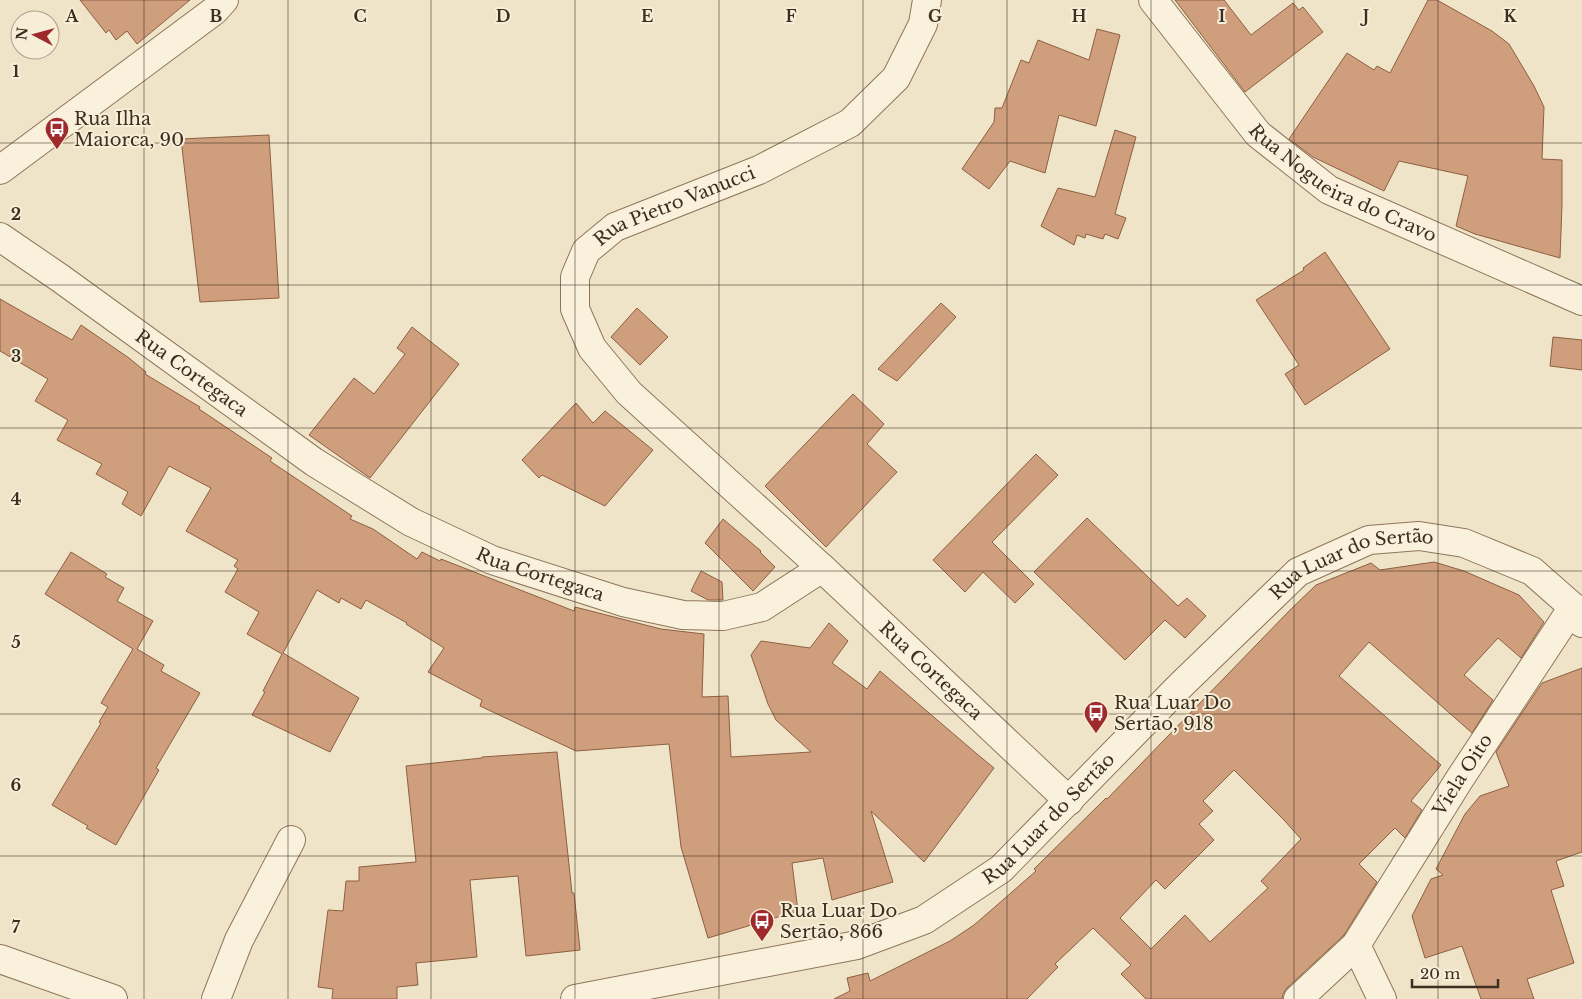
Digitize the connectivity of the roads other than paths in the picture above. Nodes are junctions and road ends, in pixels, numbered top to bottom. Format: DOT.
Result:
graph roads {
  1 [pos="224,0"];
  2 [pos="927,0"];
  3 [pos="1153,0"];
  4 [pos="0,170"];
  5 [pos="0,237"];
  6 [pos="1582,301"];
  7 [pos="822,568"];
  8 [pos="1578,615"];
  9 [pos="1069,801"];
  10 [pos="291,840"];
  11 [pos="1356,944"];
  12 [pos="0,959"];
  13 [pos="113,999"];
  14 [pos="216,999"];
  15 [pos="575,999"];
  16 [pos="1298,999"];
  17 [pos="1382,999"];
  1 -- 4 [label="street"];
  2 -- 7 [label="street, Rua Pietro Vanucci"];
  3 -- 6 [label="street, Rua Nogueira do Cravo"];
  5 -- 7 [label="street, Rua Cortegaca"];
  7 -- 9 [label="street, Rua Cortegaca"];
  8 -- 9 [label="street, Rua Luar do Sertão"];
  8 -- 11 [label="street, Viela Oito"];
  9 -- 15 [label="street, Rua Luar do Sertão"];
  10 -- 14 [label="street"];
  11 -- 16 [label="street, Viela Oito"];
  11 -- 17 [label="street"];
  12 -- 13 [label="street"];
}
